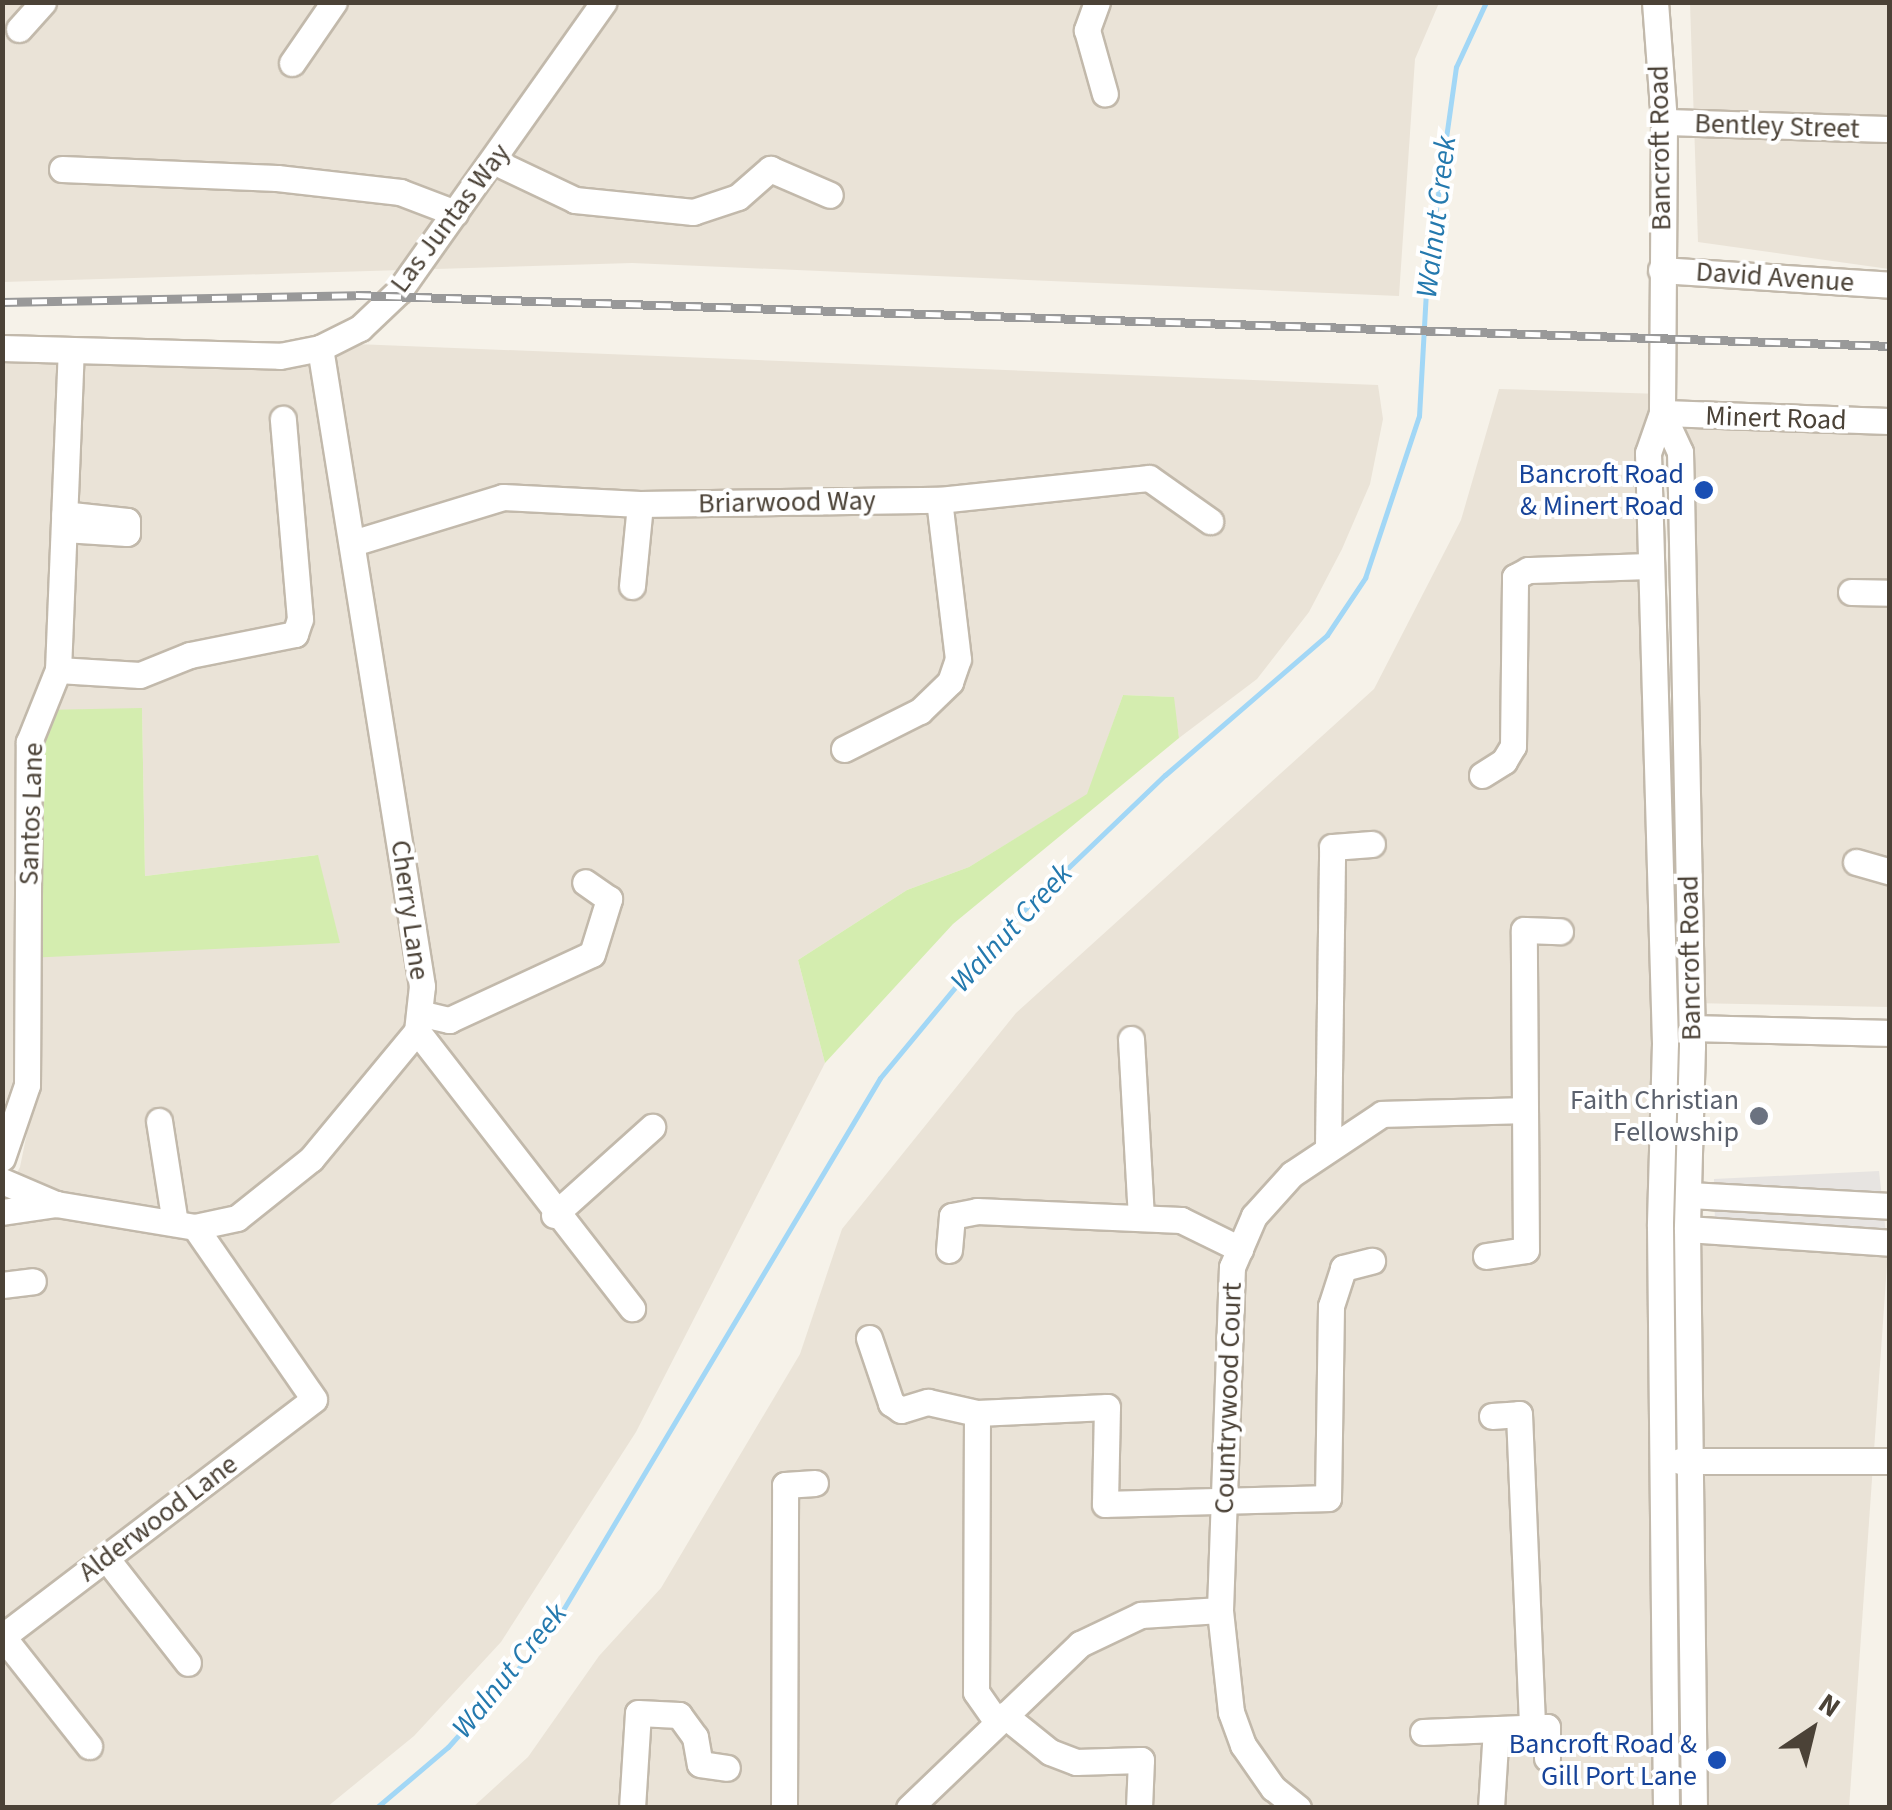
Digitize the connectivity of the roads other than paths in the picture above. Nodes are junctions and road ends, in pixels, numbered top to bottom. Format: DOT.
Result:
graph roads {
  1 [pos="43,2"];
  2 [pos="334,2"];
  3 [pos="1097,2"];
  4 [pos="1655,2"];
  5 [pos="594,6"];
  6 [pos="19,28"];
  7 [pos="292,64"];
  8 [pos="1104,94"];
  9 [pos="1664,122"];
  10 [pos="1890,129"];
  11 [pos="493,162"];
  12 [pos="62,169"];
  13 [pos="830,195"];
  14 [pos="456,213"];
  15 [pos="1661,270"];
  16 [pos="1890,285"];
  17 [pos="2,348"];
  18 [pos="320,348"];
  19 [pos="71,350"];
  20 [pos="1662,413"];
  21 [pos="282,419"];
  22 [pos="1890,421"];
  23 [pos="939,500"];
  24 [pos="640,504"];
  25 [pos="1210,521"];
  26 [pos="64,522"];
  27 [pos="127,527"];
  28 [pos="356,542"];
  29 [pos="1651,566"];
  30 [pos="632,586"];
  31 [pos="1850,592"];
  32 [pos="1890,593"];
  33 [pos="58,670"];
  34 [pos="29,742"];
  35 [pos="2,744"];
  36 [pos="844,749"];
  37 [pos="1482,774"];
  38 [pos="1372,844"];
  39 [pos="1856,862"];
  40 [pos="1890,872"];
  41 [pos="585,882"];
  42 [pos="1560,931"];
  43 [pos="420,1023"];
  44 [pos="1692,1028"];
  45 [pos="1890,1034"];
  46 [pos="1131,1039"];
  47 [pos="1525,1110"];
  48 [pos="159,1121"];
  49 [pos="652,1127"];
  50 [pos="1328,1146"];
  51 [pos="2,1158"];
  52 [pos="2,1181"];
  53 [pos="1688,1195"];
  54 [pos="56,1204"];
  55 [pos="1890,1206"];
  56 [pos="2,1212"];
  57 [pos="554,1215"];
  58 [pos="1141,1218"];
  59 [pos="185,1225"];
  60 [pos="1687,1230"];
  61 [pos="1890,1243"];
  62 [pos="1240,1249"];
  63 [pos="950,1250"];
  64 [pos="1486,1256"];
  65 [pos="1372,1261"];
  66 [pos="32,1282"];
  67 [pos="2,1285"];
  68 [pos="632,1308"];
  69 [pos="870,1338"];
  70 [pos="976,1414"];
  71 [pos="1492,1416"];
  72 [pos="1665,1460"];
  73 [pos="1693,1461"];
  74 [pos="1890,1461"];
  75 [pos="815,1483"];
  76 [pos="1224,1500"];
  77 [pos="106,1558"];
  78 [pos="1220,1610"];
  79 [pos="3,1637"];
  80 [pos="188,1663"];
  81 [pos="1000,1718"];
  82 [pos="1532,1727"];
  83 [pos="1496,1729"];
  84 [pos="1423,1732"];
  85 [pos="89,1746"];
  86 [pos="1547,1758"];
  87 [pos="727,1768"];
  88 [pos="632,1808"];
  89 [pos="784,1808"];
  90 [pos="909,1808"];
  91 [pos="1139,1808"];
  92 [pos="1298,1808"];
  93 [pos="1491,1808"];
  94 [pos="1666,1808"];
  95 [pos="1694,1808"];
  1 -- 6 [label="street"];
  2 -- 7 [label="street"];
  3 -- 8 [label="street"];
  4 -- 9 [label="street, Bancroft Road"];
  5 -- 11 [label="street, Las Juntas Way"];
  9 -- 10 [label="street, Bentley Street"];
  9 -- 15 [label="street, Bancroft Road"];
  11 -- 13 [label="street"];
  11 -- 14 [label="street, Las Juntas Way"];
  12 -- 14 [label="street"];
  14 -- 18 [label="street, Las Juntas Way"];
  15 -- 16 [label="street, David Avenue"];
  15 -- 20 [label="street, Bancroft Road"];
  17 -- 19 [label="street, Las Juntas Way"];
  18 -- 19 [label="street, Las Juntas Way"];
  18 -- 28 [label="street, Cherry Lane"];
  19 -- 26 [label="street, Santos Lane"];
  20 -- 22 [label="street, Minert Road"];
  20 -- 29 [label="street, Bancroft Road"];
  20 -- 44 [label="street, Bancroft Road"];
  21 -- 33 [label="street"];
  23 -- 24 [label="street, Briarwood Way"];
  23 -- 25 [label="street, Briarwood Way"];
  23 -- 36 [label="street"];
  24 -- 28 [label="street, Briarwood Way"];
  24 -- 30 [label="street"];
  26 -- 27 [label="street"];
  26 -- 33 [label="street, Santos Lane"];
  28 -- 43 [label="street, Cherry Lane"];
  29 -- 37 [label="street"];
  29 -- 72 [label="street, Bancroft Road"];
  31 -- 32 [label="street"];
  33 -- 34 [label="street, Santos Lane"];
  34 -- 35 [label="street"];
  34 -- 51 [label="street, Santos Lane"];
  38 -- 50 [label="street"];
  39 -- 40 [label="street"];
  41 -- 43 [label="street"];
  42 -- 47 [label="street"];
  43 -- 57 [label="street"];
  43 -- 59 [label="street"];
  44 -- 45 [label="street"];
  44 -- 53 [label="street, Bancroft Road"];
  46 -- 58 [label="street"];
  47 -- 50 [label="street, Countrywood Court"];
  47 -- 64 [label="street"];
  48 -- 59 [label="street"];
  49 -- 57 [label="street"];
  50 -- 62 [label="street, Countrywood Court"];
  52 -- 54 [label="street"];
  53 -- 55 [label="street"];
  53 -- 60 [label="street, Bancroft Road"];
  54 -- 56 [label="street"];
  54 -- 59 [label="street"];
  57 -- 68 [label="street"];
  58 -- 62 [label="street"];
  58 -- 63 [label="street"];
  59 -- 77 [label="street, Alderwood Lane"];
  60 -- 61 [label="street"];
  60 -- 73 [label="street, Bancroft Road"];
  62 -- 76 [label="street, Countrywood Court"];
  65 -- 76 [label="street"];
  66 -- 67 [label="street"];
  69 -- 70 [label="street"];
  70 -- 76 [label="street"];
  70 -- 81 [label="street"];
  71 -- 82 [label="street"];
  72 -- 73 [label="street"];
  72 -- 94 [label="street, Bancroft Road"];
  73 -- 74 [label="street"];
  73 -- 95 [label="street, Bancroft Road"];
  75 -- 89 [label="street"];
  76 -- 78 [label="street, Countrywood Court"];
  77 -- 79 [label="street, Alderwood Lane"];
  77 -- 80 [label="street"];
  78 -- 81 [label="street"];
  78 -- 92 [label="street, Countrywood Court"];
  79 -- 85 [label="street"];
  81 -- 90 [label="street"];
  81 -- 91 [label="street"];
  82 -- 83 [label="street"];
  82 -- 86 [label="street"];
  83 -- 84 [label="street"];
  83 -- 93 [label="street"];
  87 -- 88 [label="street"];
}
